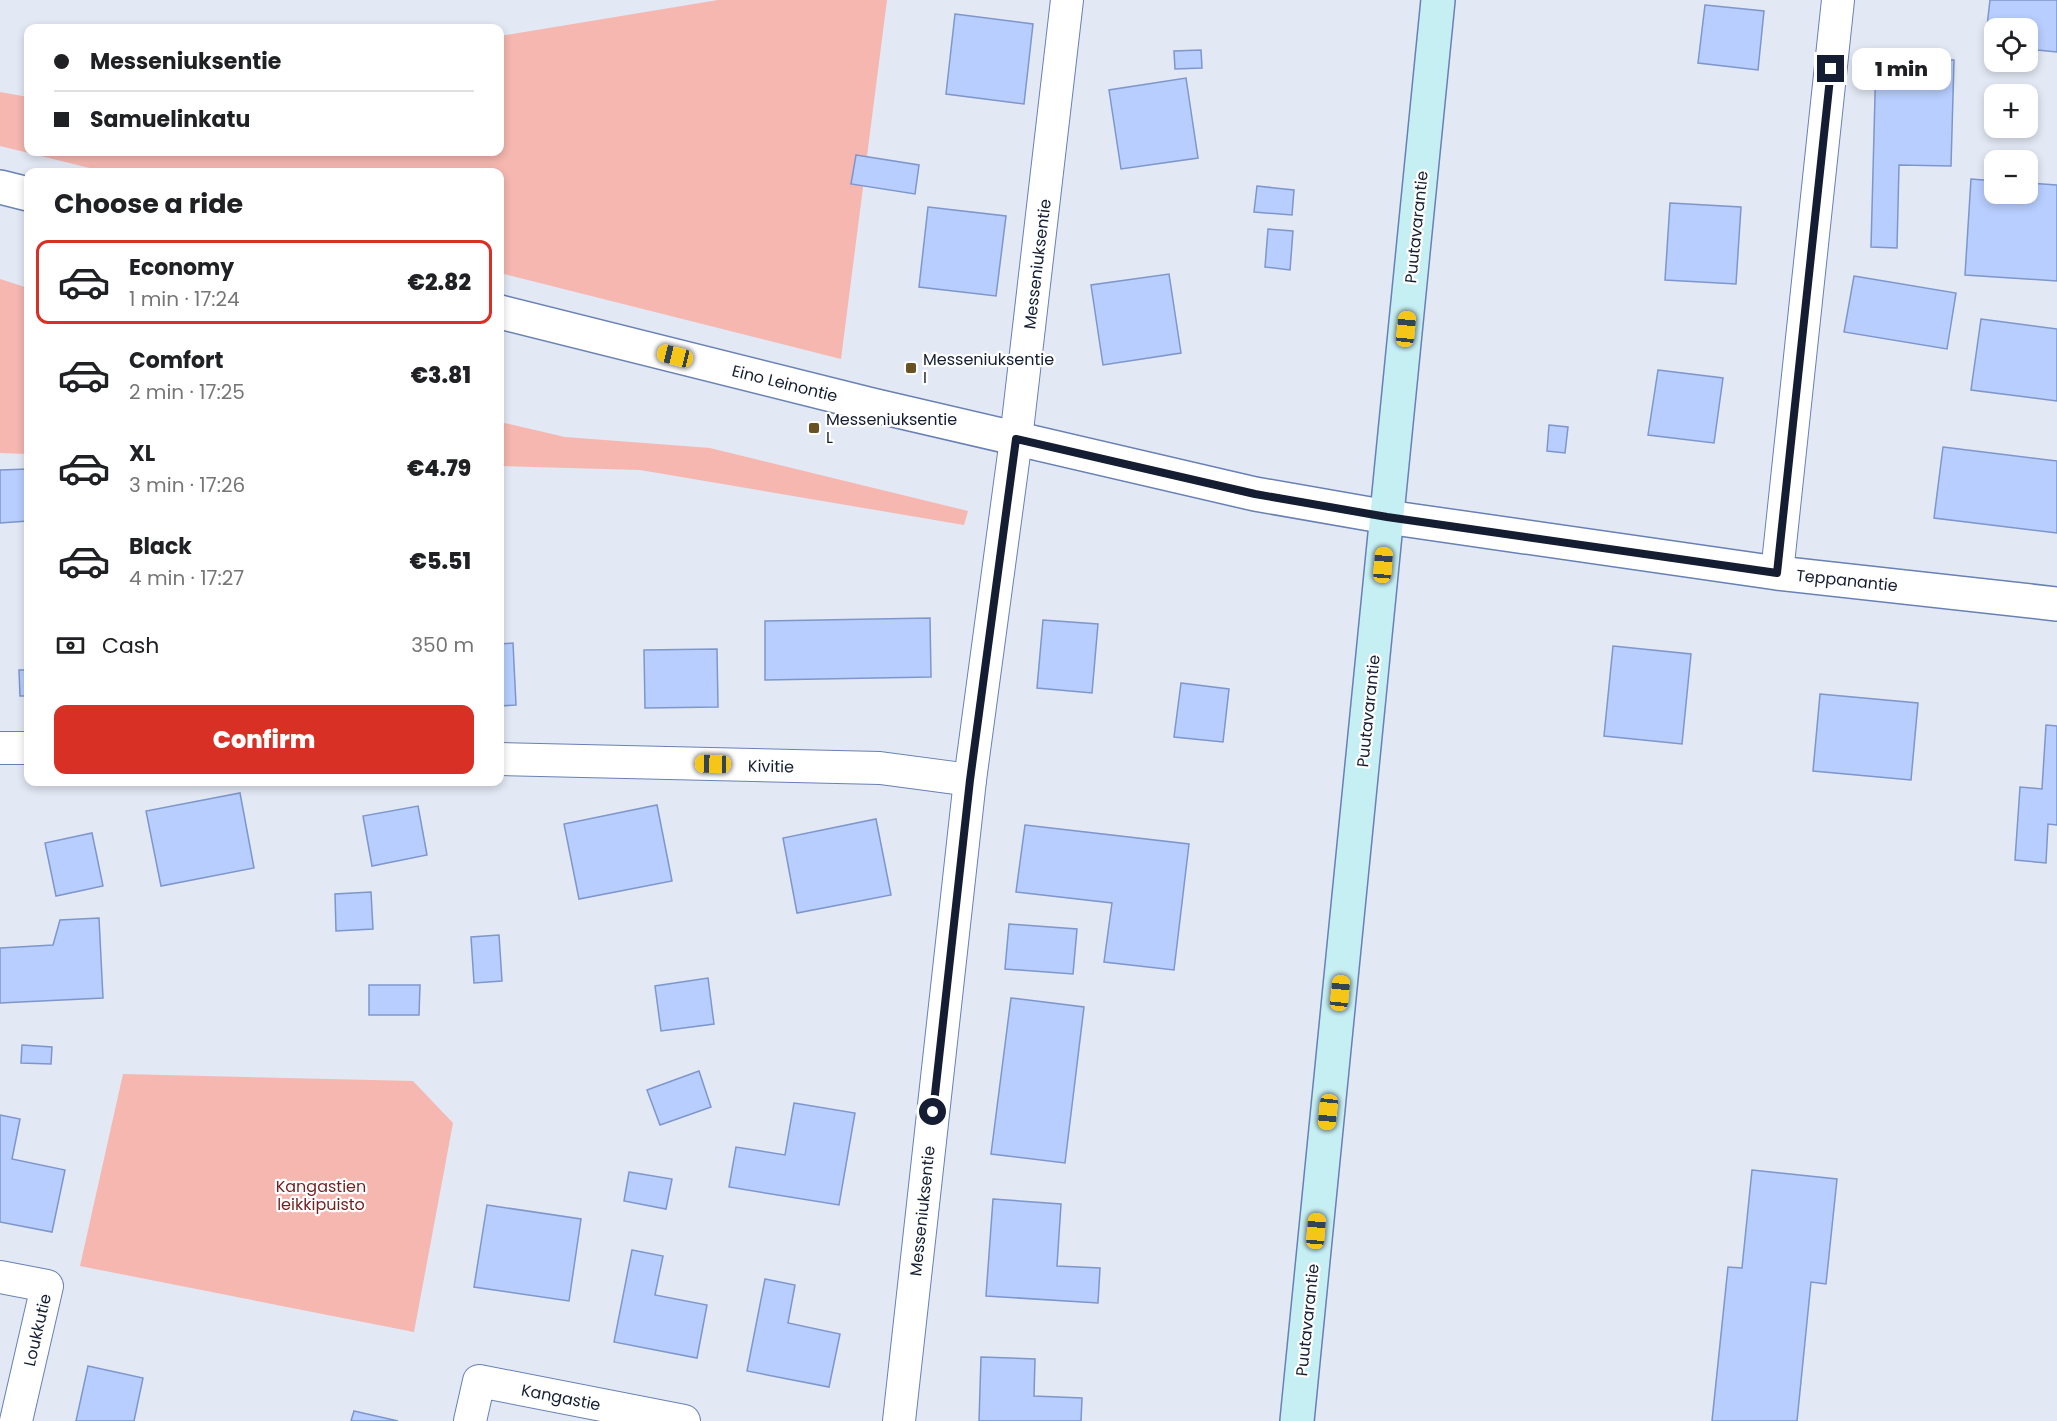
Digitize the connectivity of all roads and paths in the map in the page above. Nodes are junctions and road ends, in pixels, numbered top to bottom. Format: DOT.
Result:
graph roads {
  1 [pos="1067,0"];
  2 [pos="1438,0"];
  3 [pos="1838,0"];
  4 [pos="0,187"];
  5 [pos="24,193"];
  6 [pos="504,313"];
  7 [pos="1016,439"];
  8 [pos="1387,517"];
  9 [pos="1777,573"];
  10 [pos="2057,604"];
  11 [pos="0,748"];
  12 [pos="24,748"];
  13 [pos="504,759"];
  14 [pos="970,780"];
  15 [pos="0,1277"];
  16 [pos="16,1421"];
  17 [pos="470,1421"];
  18 [pos="684,1421"];
  19 [pos="899,1421"];
  20 [pos="1297,1421"];
  1 -- 7 [label="street, Messeniuksentie"];
  2 -- 8 [label="main road, Puutavarantie"];
  3 -- 9 [label="street"];
  4 -- 5 [label="street"];
  6 -- 7 [label="street, Eino Leinontie"];
  7 -- 8 [label="street, Eino Leinontie"];
  7 -- 14 [label="street, Messeniuksentie"];
  8 -- 9 [label="street, Teppanantie"];
  8 -- 20 [label="main road, Puutavarantie"];
  9 -- 10 [label="street, Teppanantie"];
  11 -- 12 [label="street"];
  13 -- 14 [label="street, Kivitie"];
  14 -- 19 [label="street, Messeniuksentie"];
  15 -- 16 [label="street, Loukkutie"];
  17 -- 18 [label="street, Kangastie"];
}
